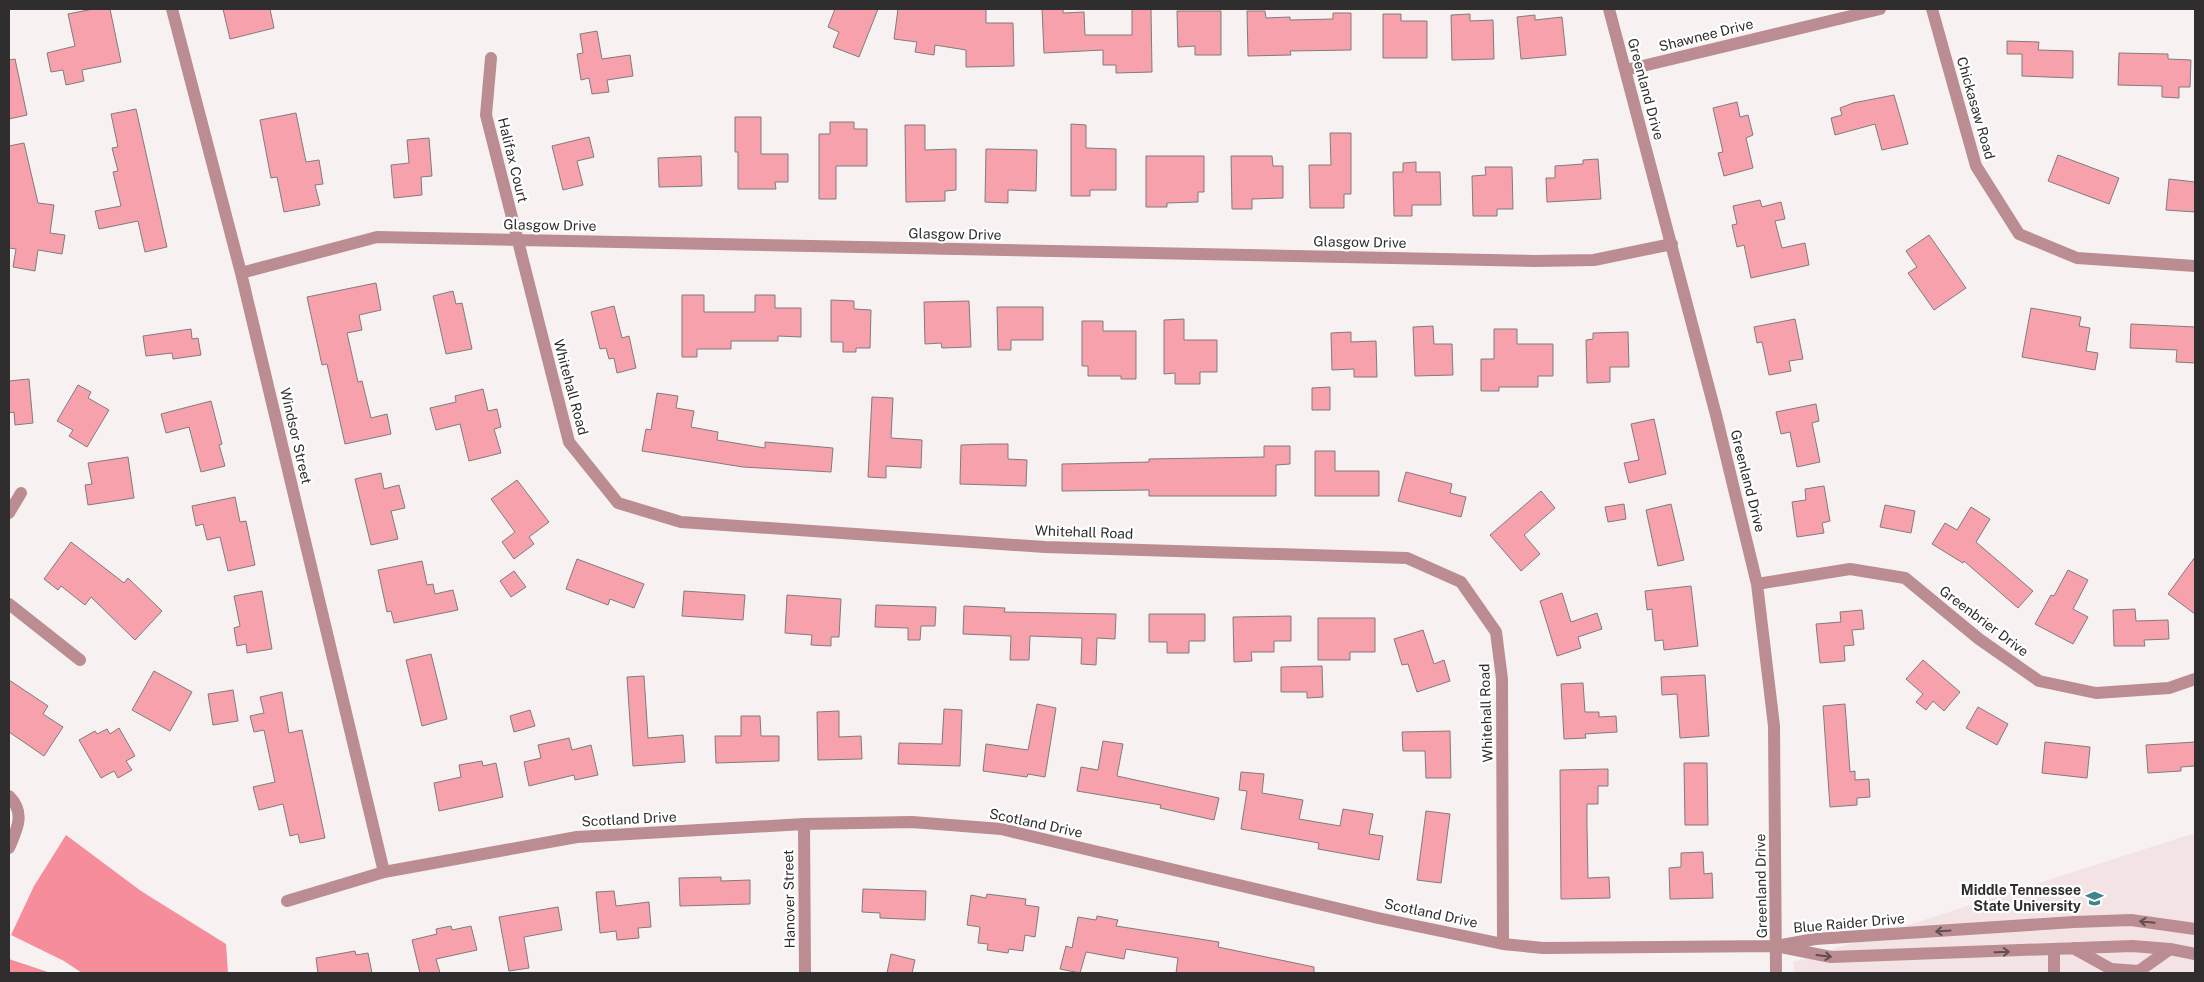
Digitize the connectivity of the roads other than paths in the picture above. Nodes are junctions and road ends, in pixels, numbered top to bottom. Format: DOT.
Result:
graph roads {
  1 [pos="172,9"];
  2 [pos="1608,9"];
  3 [pos="1880,9"];
  4 [pos="1932,9"];
  5 [pos="491,58"];
  6 [pos="1626,70"];
  7 [pos="518,240"];
  8 [pos="1672,244"];
  9 [pos="2195,266"];
  10 [pos="241,273"];
  11 [pos="21,493"];
  12 [pos="9,513"];
  13 [pos="1757,584"];
  14 [pos="9,604"];
  15 [pos="80,660"];
  16 [pos="2195,679"];
  17 [pos="9,796"];
  18 [pos="804,824"];
  19 [pos="9,848"];
  20 [pos="384,872"];
  21 [pos="287,901"];
  22 [pos="2195,928"];
  23 [pos="1503,944"];
  24 [pos="1776,946"];
  25 [pos="2074,948"];
  26 [pos="2170,949"];
  27 [pos="2054,950"];
  28 [pos="2195,954"];
  29 [pos="805,973"];
  30 [pos="1776,973"];
  31 [pos="2054,973"];
  1 -- 10 [label="street, Windsor Street"];
  2 -- 6 [label="street, Greenland Drive"];
  3 -- 6 [label="street, Shawnee Drive"];
  4 -- 9 [label="street, Chickasaw Road"];
  5 -- 7 [label="street, Halifax Court"];
  6 -- 8 [label="street, Greenland Drive"];
  7 -- 8 [label="street, Glasgow Drive"];
  7 -- 10 [label="street, Glasgow Drive"];
  7 -- 23 [label="street, Whitehall Road"];
  8 -- 13 [label="street, Greenland Drive"];
  10 -- 20 [label="street, Windsor Street"];
  11 -- 12 [label="street"];
  13 -- 16 [label="street, Greenbrier Drive"];
  13 -- 24 [label="street, Greenland Drive"];
  14 -- 15 [label="street"];
  17 -- 19 [label="street"];
  18 -- 20 [label="street, Scotland Drive"];
  18 -- 23 [label="street, Scotland Drive"];
  18 -- 29 [label="street, Hanover Street"];
  20 -- 21 [label="street, Scotland Drive"];
  22 -- 24 [label="street, Blue Raider Drive, one-way"];
  23 -- 24 [label="street, Scotland Drive"];
  24 -- 27 [label="street, Blue Raider Drive, one-way"];
  24 -- 30 [label="street, Greenland Drive"];
  25 -- 26 [label="street, Blue Raider Drive"];
  25 -- 26 [label="street"];
  25 -- 27 [label="street, Blue Raider Drive"];
  26 -- 28 [label="street, Blue Raider Drive"];
  27 -- 31 [label="street"];
}
